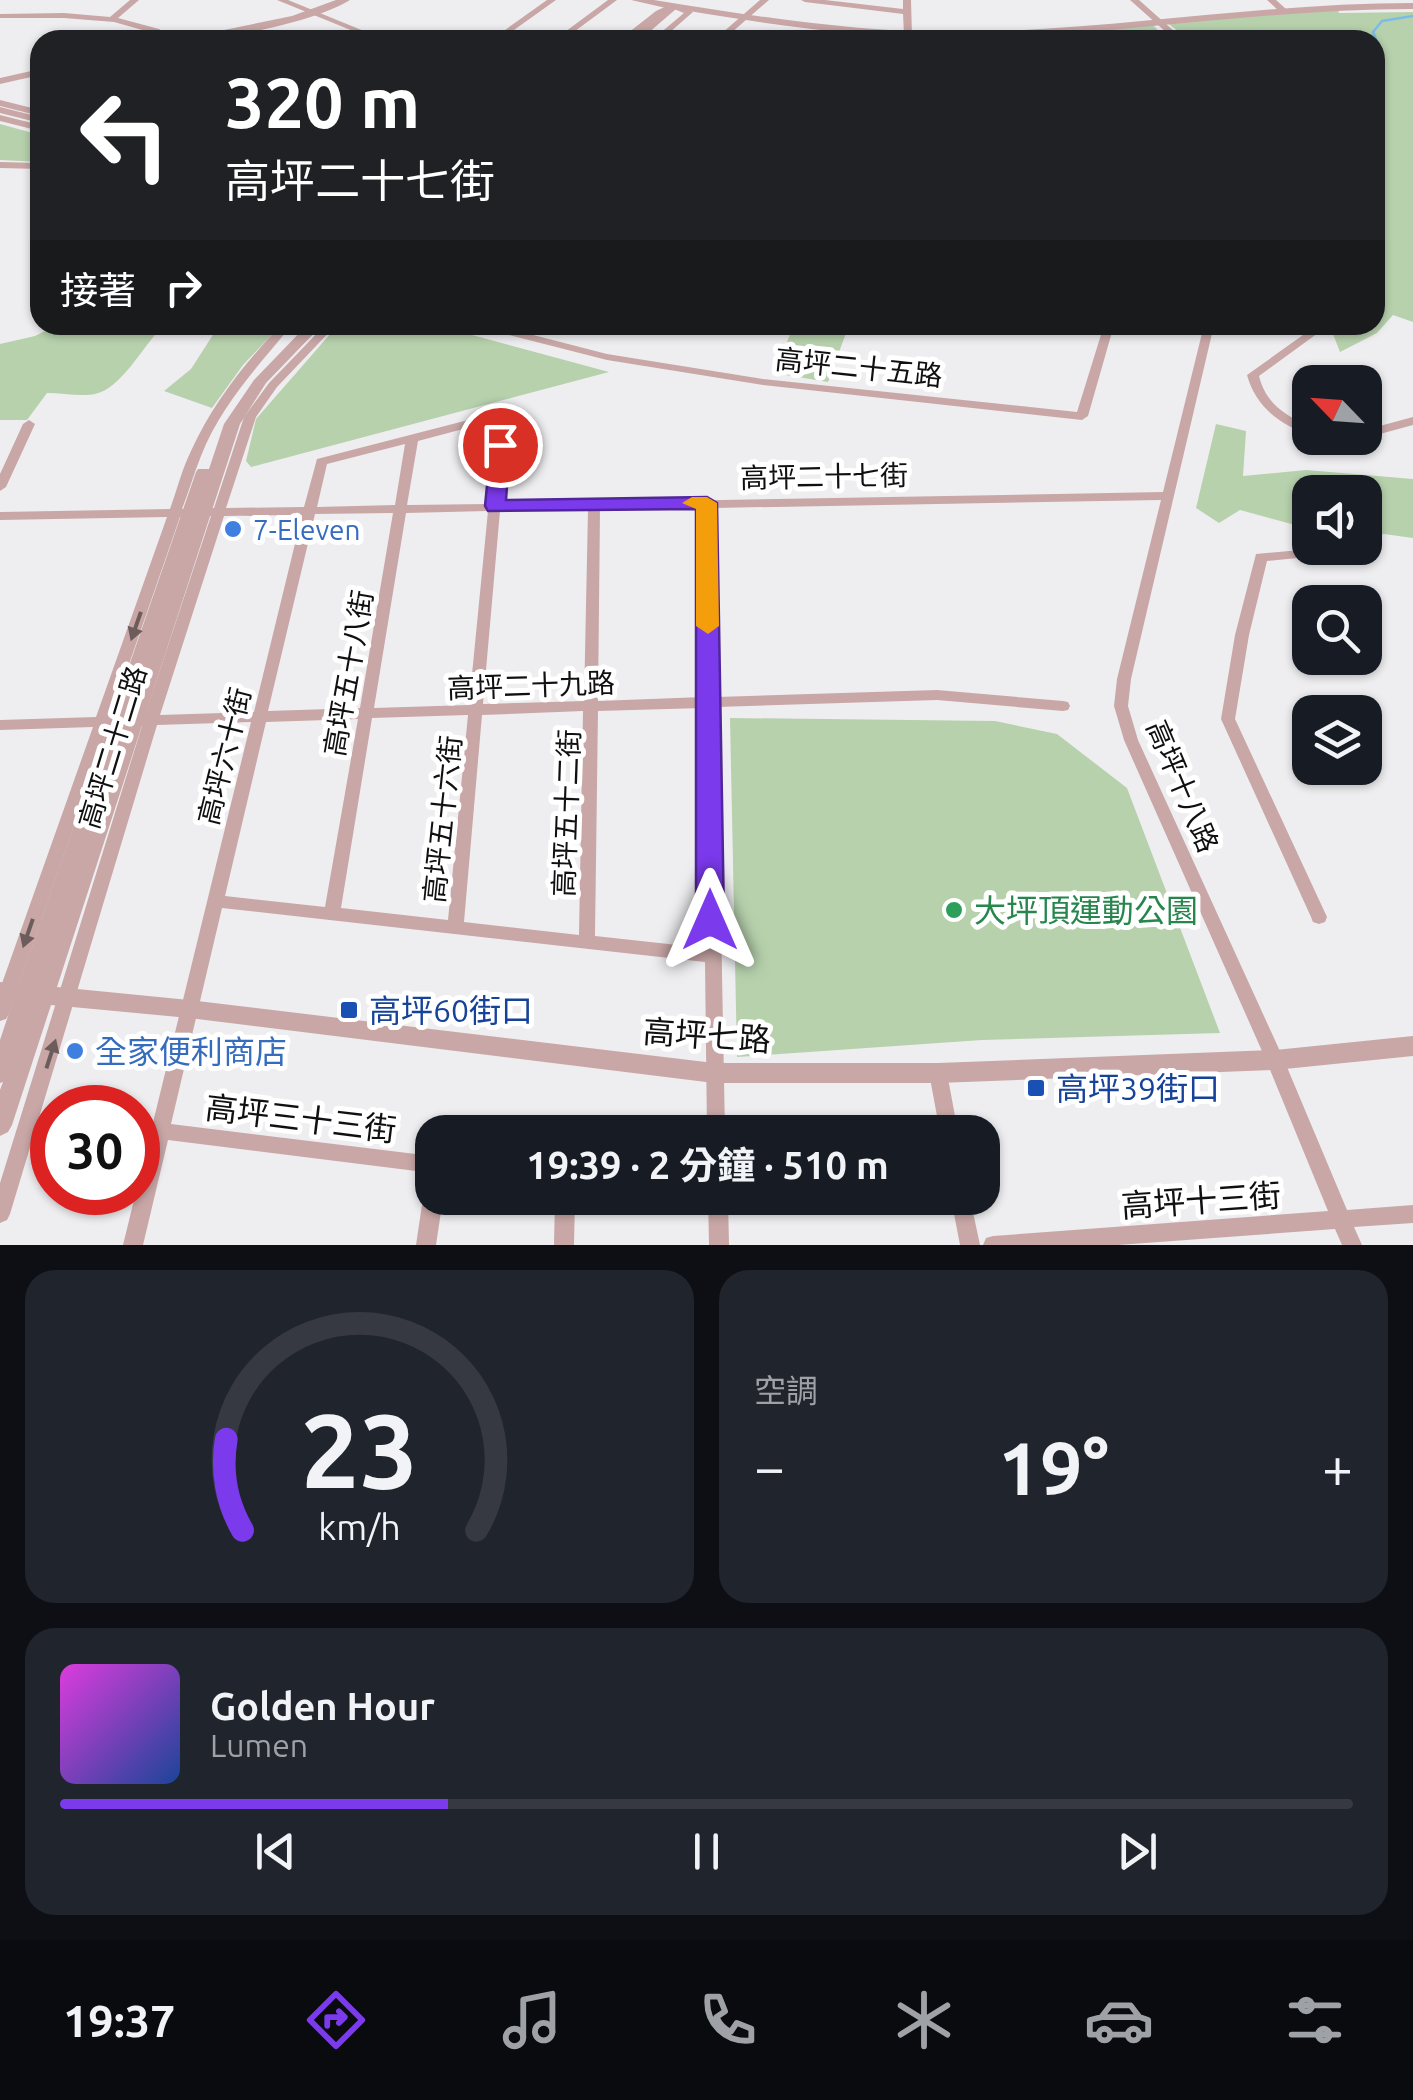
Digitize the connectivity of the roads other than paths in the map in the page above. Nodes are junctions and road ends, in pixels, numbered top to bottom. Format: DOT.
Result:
graph roads {
  1 [pos="135,0"];
  2 [pos="281,0"];
  3 [pos="345,0"];
  4 [pos="359,0"];
  5 [pos="552,0"];
  6 [pos="612,0"];
  7 [pos="636,0"];
  8 [pos="765,0"];
  9 [pos="805,0"];
  10 [pos="908,0"];
  11 [pos="1134,0"];
  12 [pos="1271,0"];
  13 [pos="674,6"];
  14 [pos="1413,6"];
  15 [pos="1282,9"];
  16 [pos="906,12"];
  17 [pos="314,15"];
  18 [pos="0,16"];
  19 [pos="745,17"];
  20 [pos="111,20"];
  21 [pos="1158,21"];
  22 [pos="154,30"];
  23 [pos="234,30"];
  24 [pos="250,30"];
  25 [pos="344,30"];
  26 [pos="508,30"];
  27 [pos="572,30"];
  28 [pos="636,30"];
  29 [pos="646,30"];
  30 [pos="659,30"];
  31 [pos="668,30"];
  32 [pos="730,30"];
  33 [pos="845,30"];
  34 [pos="906,30"];
  35 [pos="1056,30"];
  36 [pos="1168,30"];
  37 [pos="30,72"];
  38 [pos="1,80"];
  39 [pos="0,106"];
  40 [pos="30,114"];
  41 [pos="0,118"];
  42 [pos="30,126"];
  43 [pos="0,165"];
  44 [pos="30,166"];
  45 [pos="278,335"];
  46 [pos="294,335"];
  47 [pos="305,335"];
  48 [pos="321,335"];
  49 [pos="520,335"];
  50 [pos="1106,335"];
  51 [pos="1208,335"];
  52 [pos="1310,335"];
  53 [pos="503,415"];
  54 [pos="1413,421"];
  55 [pos="1292,423"];
  56 [pos="30,424"];
  57 [pos="1382,429"];
  58 [pos="412,440"];
  59 [pos="0,487"];
  60 [pos="1168,496"];
  61 [pos="707,503"];
  62 [pos="594,505"];
  63 [pos="495,506"];
  64 [pos="400,509"];
  65 [pos="309,511"];
  66 [pos="196,514"];
  67 [pos="0,516"];
  68 [pos="1292,554"];
  69 [pos="708,703"];
  70 [pos="1063,706"];
  71 [pos="594,708"];
  72 [pos="478,712"];
  73 [pos="366,714"];
  74 [pos="260,716"];
  75 [pos="127,721"];
  76 [pos="0,725"];
  77 [pos="215,901"];
  78 [pos="332,915"];
  79 [pos="1319,917"];
  80 [pos="455,929"];
  81 [pos="587,943"];
  82 [pos="710,956"];
  83 [pos="19,993"];
  84 [pos="68,998"];
  85 [pos="189,1009"];
  86 [pos="0,1014"];
  87 [pos="1413,1046"];
  88 [pos="1276,1060"];
  89 [pos="0,1073"];
  90 [pos="714,1073"];
  91 [pos="938,1073"];
  92 [pos="715,1115"];
  93 [pos="946,1115"];
  94 [pos="0,1125"];
  95 [pos="162,1131"];
  96 [pos="415,1162"];
  97 [pos="0,1214"];
  98 [pos="1413,1214"];
  99 [pos="430,1215"];
  100 [pos="565,1215"];
  101 [pos="718,1215"];
  102 [pos="964,1215"];
  103 [pos="1341,1219"];
  104 [pos="134,1245"];
  105 [pos="426,1245"];
  106 [pos="564,1245"];
  107 [pos="719,1245"];
  108 [pos="970,1245"];
  109 [pos="993,1245"];
  110 [pos="1352,1245"];
  1 -- 20 [label="street"];
  2 -- 17 [label="street"];
  3 -- 17 [label="street"];
  4 -- 17 [label="street"];
  5 -- 26 [label="street"];
  6 -- 27 [label="street"];
  7 -- 13 [label="street"];
  8 -- 19 [label="street"];
  9 -- 16 [label="street"];
  10 -- 16 [label="street"];
  11 -- 21 [label="street"];
  12 -- 15 [label="street"];
  13 -- 19 [label="street"];
  13 -- 28 [label="street"];
  13 -- 29 [label="street"];
  13 -- 30 [label="street"];
  13 -- 31 [label="street"];
  14 -- 15 [label="street"];
  15 -- 21 [label="street"];
  16 -- 34 [label="street"];
  17 -- 23 [label="street"];
  17 -- 24 [label="street"];
  17 -- 25 [label="street"];
  18 -- 20 [label="street"];
  19 -- 32 [label="street"];
  19 -- 33 [label="street"];
  20 -- 22 [label="street"];
  21 -- 35 [label="street"];
  21 -- 36 [label="street"];
  37 -- 38 [label="street"];
  39 -- 40 [label="street"];
  41 -- 42 [label="street"];
  43 -- 44 [label="street"];
  45 -- 66 [label="street, 高坪二十二路"];
  46 -- 66 [label="street, 高坪二十二路"];
  47 -- 66 [label="street, 高坪二十二路"];
  48 -- 66 [label="street, 高坪二十二路"];
  49 -- 50 [label="street, 高坪二十五路"];
  51 -- 60 [label="street, 高坪十八路"];
  52 -- 55 [label="street"];
  53 -- 58 [label="street, 高坪六十街"];
  53 -- 63 [label="street, 高坪五十六街"];
  54 -- 57 [label="street"];
  56 -- 59 [label="street"];
  58 -- 64 [label="street, 高坪五十八街"];
  58 -- 65 [label="street, 高坪六十街"];
  60 -- 61 [label="street, 高坪二十七街"];
  60 -- 88 [label="street, 高坪十八路"];
  61 -- 62 [label="street, 高坪二十七街"];
  61 -- 69 [label="street"];
  62 -- 63 [label="street, 高坪二十七街"];
  62 -- 71 [label="street, 高坪五十二街"];
  63 -- 64 [label="street, 高坪二十七街"];
  63 -- 72 [label="street, 高坪五十六街"];
  64 -- 65 [label="street, 高坪二十七街"];
  64 -- 73 [label="street, 高坪五十八街"];
  65 -- 66 [label="street, 高坪二十七街"];
  65 -- 74 [label="street, 高坪六十街"];
  66 -- 67 [label="street, 高坪二十七街"];
  66 -- 75 [label="street, 高坪二十二路"];
  66 -- 75 [label="street, 高坪二十二路, one-way"];
  68 -- 79 [label="street"];
  69 -- 70 [label="street, 高坪二十九路"];
  69 -- 71 [label="street, 高坪二十九路"];
  69 -- 82 [label="street"];
  71 -- 72 [label="street, 高坪二十九路"];
  71 -- 81 [label="street, 高坪五十二街"];
  72 -- 73 [label="street, 高坪二十九路"];
  72 -- 80 [label="street, 高坪五十六街"];
  73 -- 74 [label="street, 高坪二十九路"];
  73 -- 78 [label="street, 高坪五十八街"];
  74 -- 75 [label="street, 高坪二十九路"];
  74 -- 77 [label="street, 高坪六十街"];
  75 -- 76 [label="street, 高坪二十九路"];
  75 -- 83 [label="street, 高坪二十二路"];
  75 -- 83 [label="street, 高坪二十二路, one-way"];
  75 -- 84 [label="street, 高坪二十二路"];
  77 -- 78 [label="street"];
  77 -- 85 [label="street, 高坪六十街"];
  78 -- 80 [label="street"];
  80 -- 81 [label="street"];
  81 -- 82 [label="street"];
  82 -- 90 [label="street"];
  83 -- 84 [label="street, 高坪七路"];
  83 -- 86 [label="street, 高坪二十二路"];
  83 -- 89 [label="street, 高坪二十二路"];
  83 -- 94 [label="street, 高坪二十二路"];
  84 -- 85 [label="street, 高坪七路"];
  97 -- 84 [label="street, 高坪二十二路, one-way"];
  85 -- 90 [label="street, 高坪七路"];
  85 -- 95 [label="street, 高坪六十街"];
  87 -- 88 [label="street, 高坪七路"];
  88 -- 91 [label="street, 高坪七路"];
  88 -- 103 [label="street, 高坪十八路"];
  90 -- 91 [label="street, 高坪七路"];
  90 -- 92 [label="street"];
  91 -- 93 [label="street"];
  95 -- 96 [label="street, 高坪三十三街"];
  95 -- 104 [label="street, 高坪六十街"];
  98 -- 103 [label="street, 高坪十三街"];
  99 -- 105 [label="street"];
  100 -- 106 [label="street"];
  101 -- 107 [label="street"];
  102 -- 108 [label="street"];
  103 -- 109 [label="street, 高坪十三街"];
  103 -- 110 [label="street, 高坪十八路"];
}
